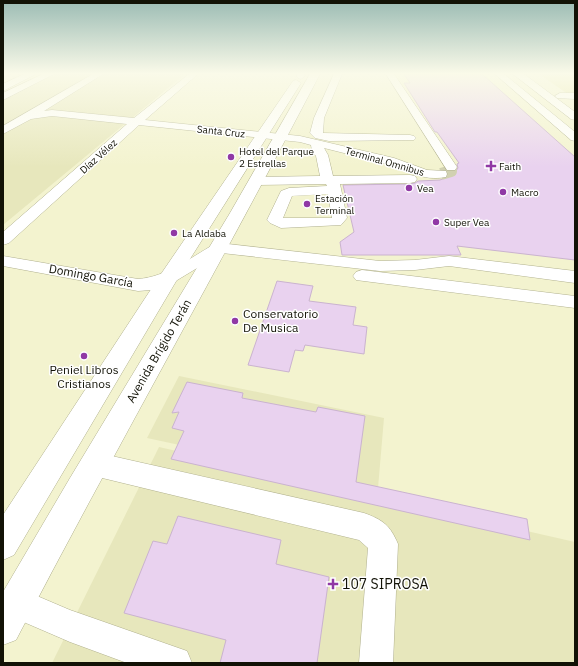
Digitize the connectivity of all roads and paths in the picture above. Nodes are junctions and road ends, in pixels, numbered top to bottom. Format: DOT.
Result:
graph roads {
  1 [pos="55,105"];
  2 [pos="156,105"];
  3 [pos="281,105"];
  4 [pos="298,105"];
  5 [pos="324,105"];
  6 [pos="411,105"];
  7 [pos="536,105"];
  8 [pos="559,105"];
  9 [pos="48,110"];
  10 [pos="575,117"];
  11 [pos="136,122"];
  12 [pos="315,130"];
  13 [pos="386,130"];
  14 [pos="3,131"];
  15 [pos="429,132"];
  16 [pos="262,135"];
  17 [pos="281,136"];
  18 [pos="575,138"];
  19 [pos="321,147"];
  20 [pos="297,168"];
  21 [pos="410,179"];
  22 [pos="330,180"];
  23 [pos="256,181"];
  24 [pos="3,240"];
  25 [pos="214,256"];
  26 [pos="3,261"];
  27 [pos="449,261"];
  28 [pos="575,266"];
  29 [pos="575,277"];
  30 [pos="168,278"];
  31 [pos="575,302"];
  32 [pos="94,464"];
  33 [pos="3,544"];
  34 [pos="9,615"];
  35 [pos="175,663"];
  36 [pos="376,663"];
  1 -- 9 [label="street"];
  2 -- 11 [label="street, Díaz Vélez"];
  3 -- 16 [label="main road"];
  4 -- 17 [label="main road, Avenida Brígido Terán"];
  5 -- 12 [label="street"];
  6 -- 15 [label="street, Terminal Omnibus"];
  7 -- 18 [label="street"];
  8 -- 10 [label="main road"];
  9 -- 11 [label="street, Santa Cruz"];
  9 -- 14 [label="street"];
  11 -- 16 [label="street, Santa Cruz"];
  11 -- 24 [label="street, Díaz Vélez"];
  12 -- 13 [label="street"];
  12 -- 13 [label="street"];
  13 -- 15 [label="street"];
  15 -- 19 [label="street, Terminal Omnibus"];
  16 -- 17 [label="street, Santa Cruz"];
  16 -- 30 [label="main road"];
  17 -- 19 [label="street, Terminal Omnibus"];
  17 -- 23 [label="main road, Avenida Brígido Terán"];
  19 -- 22 [label="street"];
  20 -- 22 [label="street"];
  21 -- 22 [label="street"];
  22 -- 23 [label="street"];
  23 -- 25 [label="main road, Avenida Brígido Terán"];
  25 -- 27 [label="street"];
  25 -- 30 [label="street, Domingo García"];
  25 -- 31 [label="street"];
  25 -- 32 [label="main road, Avenida Brígido Terán"];
  26 -- 30 [label="street, Domingo García"];
  27 -- 28 [label="street"];
  27 -- 29 [label="street"];
  30 -- 33 [label="main road"];
  32 -- 34 [label="main road, Avenida Brígido Terán"];
  32 -- 36 [label="street"];
  34 -- 35 [label="street"];
}
